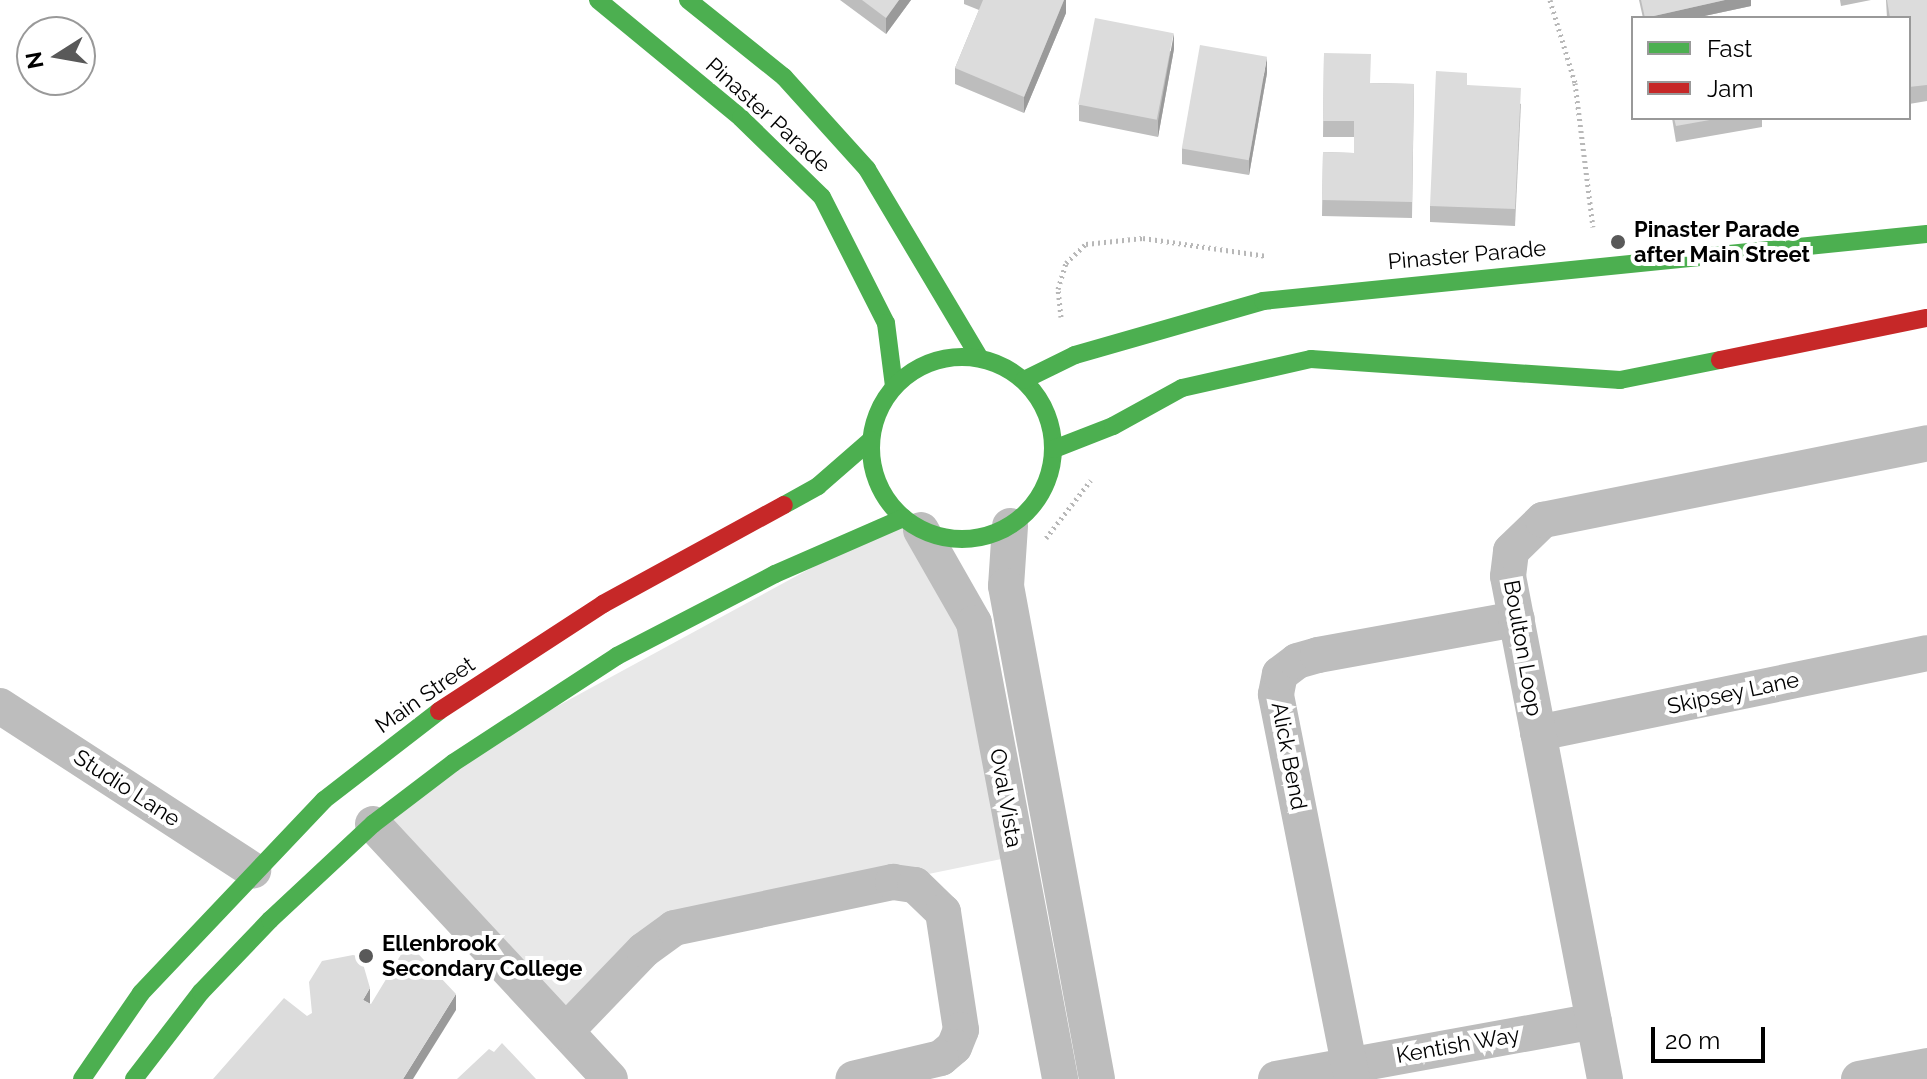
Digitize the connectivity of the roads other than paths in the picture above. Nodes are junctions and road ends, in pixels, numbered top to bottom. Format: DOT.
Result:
graph roads {
  1 [pos="598,0"];
  2 [pos="688,0"];
  3 [pos="1927,234"];
  4 [pos="1927,318"];
  5 [pos="979,357"];
  6 [pos="1024,380"];
  7 [pos="894,386"];
  8 [pos="871,440"];
  9 [pos="1927,443"];
  10 [pos="1054,449"];
  11 [pos="912,524"];
  12 [pos="1010,526"];
  13 [pos="1517,619"];
  14 [pos="1927,653"];
  15 [pos="0,706"];
  16 [pos="1538,733"];
  17 [pos="373,824"];
  18 [pos="253,870"];
  19 [pos="1594,1021"];
  20 [pos="566,1031"];
  21 [pos="1927,1066"];
  22 [pos="1350,1072"];
  23 [pos="82,1079"];
  24 [pos="134,1079"];
  25 [pos="610,1079"];
  26 [pos="853,1079"];
  27 [pos="1060,1079"];
  28 [pos="1097,1079"];
  29 [pos="1276,1079"];
  30 [pos="1605,1079"];
  31 [pos="1859,1079"];
  1 -- 7 [label="main road, Pinaster Parade"];
  2 -- 5 [label="main road, Pinaster Parade"];
  3 -- 6 [label="main road, Pinaster Parade"];
  4 -- 10 [label="main road"];
  5 -- 6 [label="main road"];
  5 -- 7 [label="main road"];
  6 -- 10 [label="main road"];
  7 -- 8 [label="main road"];
  8 -- 11 [label="main road"];
  8 -- 18 [label="main road, Main Street"];
  9 -- 13 [label="street, Boulton Loop"];
  10 -- 12 [label="main road"];
  11 -- 12 [label="main road"];
  11 -- 17 [label="main road"];
  11 -- 27 [label="street, Oval Vista"];
  12 -- 28 [label="street, Oval Vista"];
  13 -- 16 [label="street, Boulton Loop"];
  13 -- 22 [label="street, Alick Bend"];
  14 -- 16 [label="street, Skipsey Lane"];
  15 -- 18 [label="street, Studio Lane"];
  16 -- 19 [label="street, Boulton Loop"];
  17 -- 20 [label="street"];
  17 -- 24 [label="main road"];
  18 -- 23 [label="main road, Main Street"];
  19 -- 22 [label="street, Kentish Way"];
  19 -- 30 [label="street, Boulton Loop"];
  20 -- 25 [label="street"];
  20 -- 26 [label="street"];
  21 -- 31 [label="street"];
  22 -- 29 [label="street, Kentish Way"];
}
